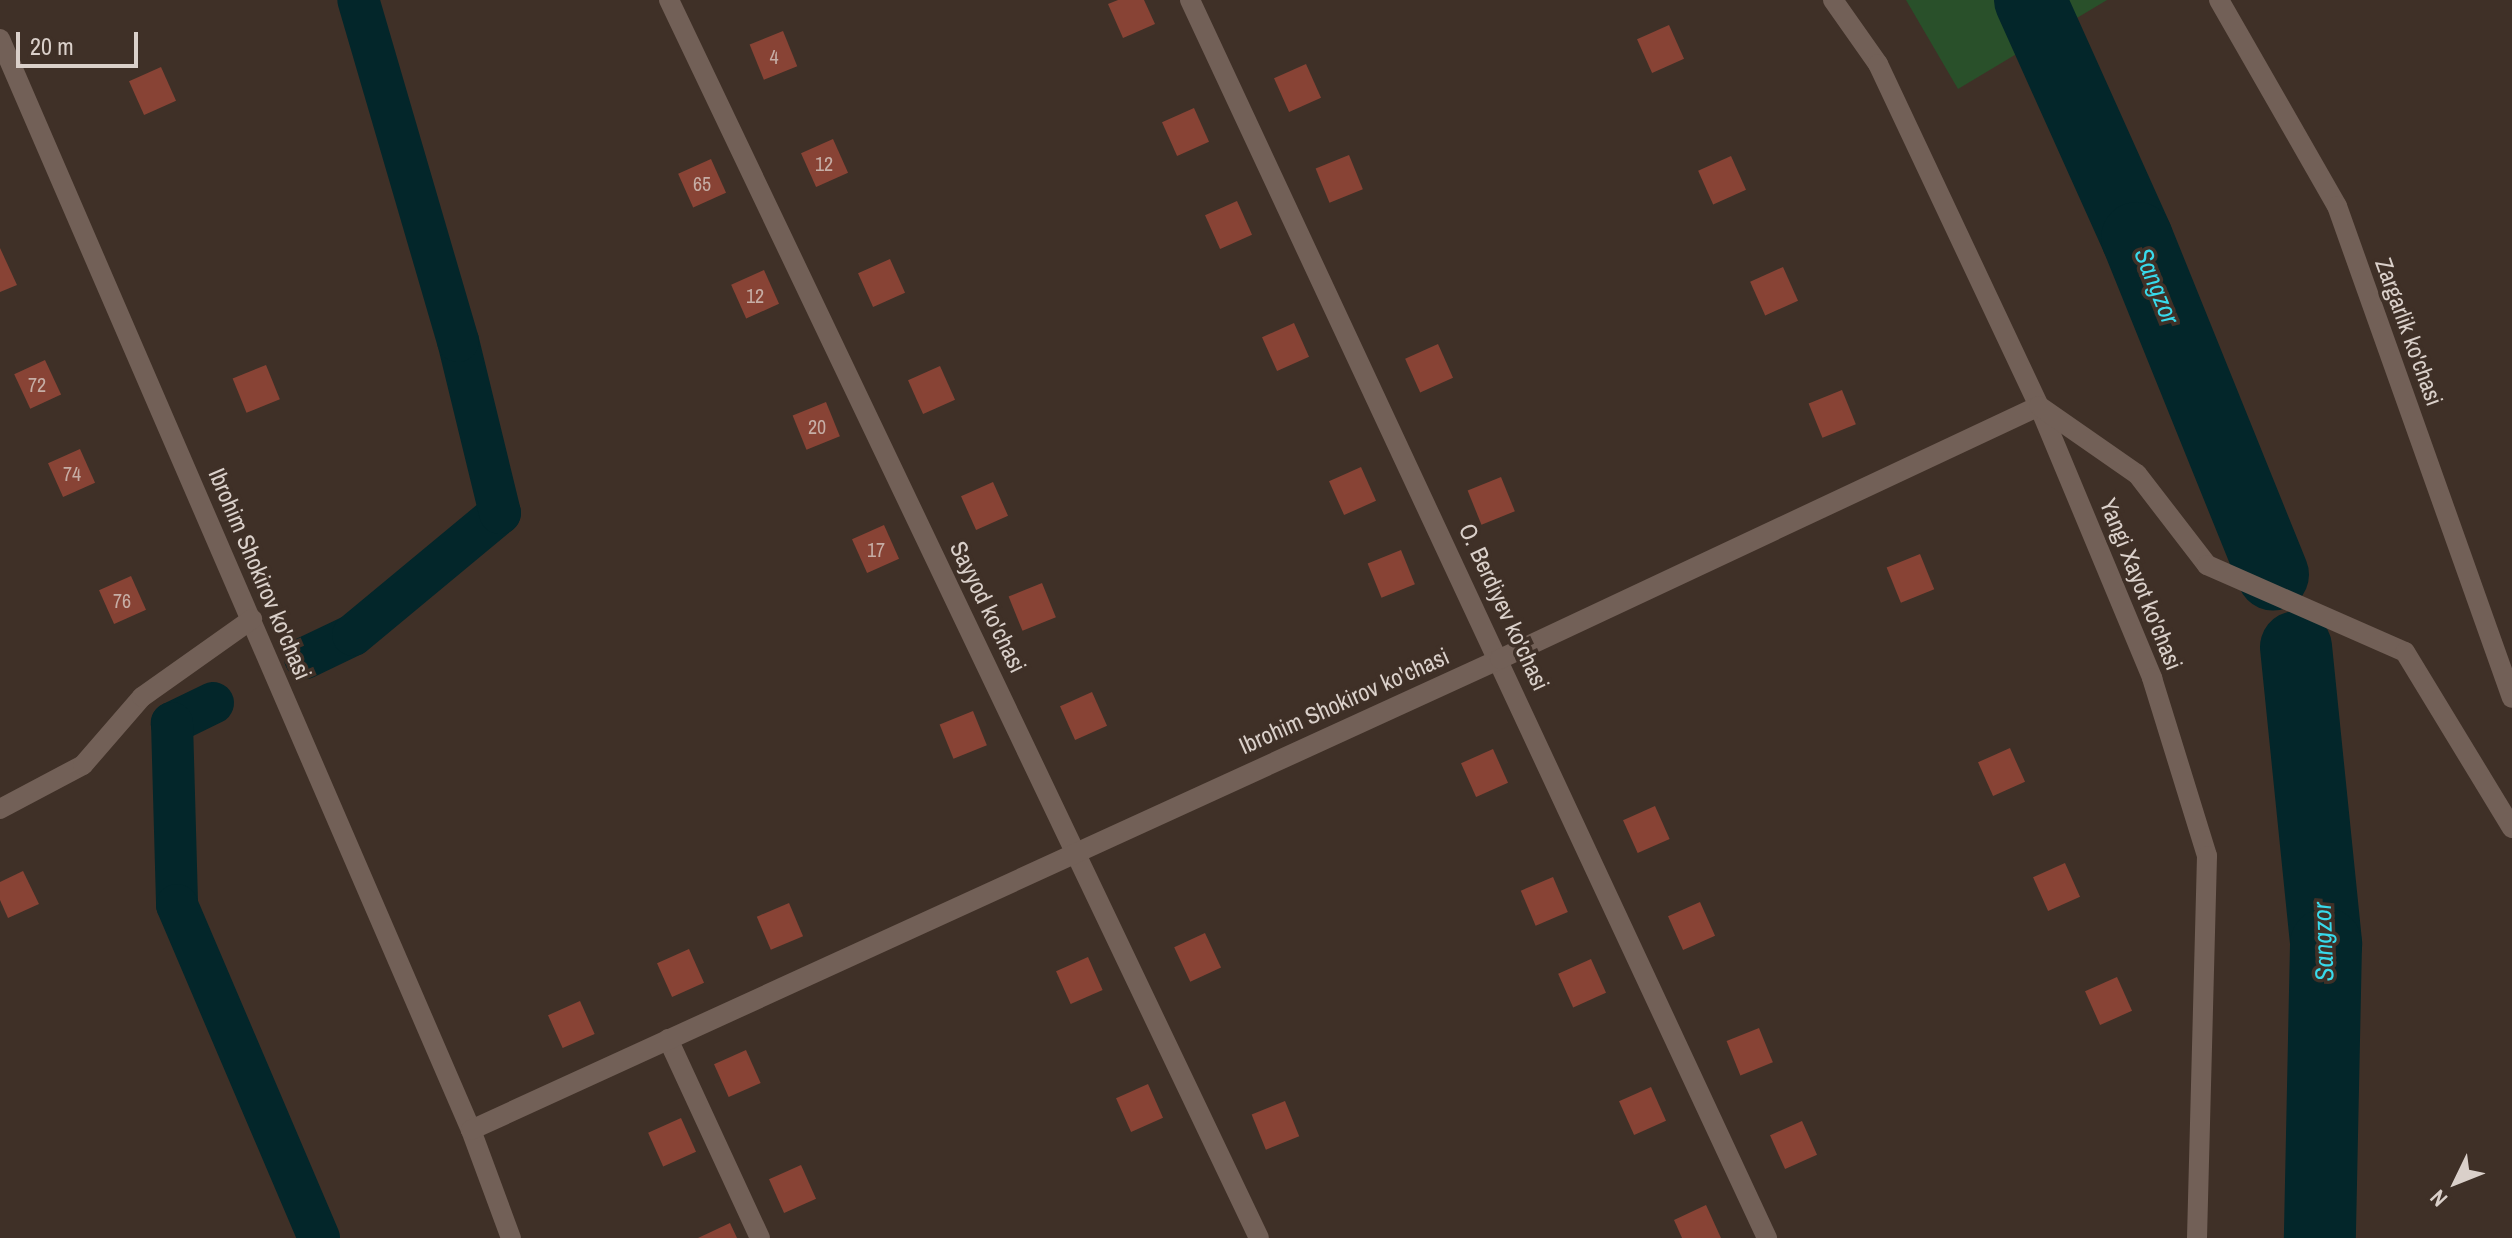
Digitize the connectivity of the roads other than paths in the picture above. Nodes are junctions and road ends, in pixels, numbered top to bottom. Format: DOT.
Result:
graph roads {
  1 [pos="669,0"];
  2 [pos="1190,0"];
  3 [pos="1833,0"];
  4 [pos="2219,0"];
  5 [pos="0,39"];
  6 [pos="2039,406"];
  7 [pos="252,619"];
  8 [pos="1500,659"];
  9 [pos="2512,698"];
  10 [pos="0,809"];
  11 [pos="2512,828"];
  12 [pos="1076,851"];
  13 [pos="668,1039"];
  14 [pos="471,1130"];
  15 [pos="511,1238"];
  16 [pos="760,1238"];
  17 [pos="1259,1238"];
  18 [pos="1767,1238"];
  19 [pos="2197,1238"];
  1 -- 12 [label="street, Sayyod ko'chasi"];
  2 -- 8 [label="street, O. Berdiyev ko'chasi"];
  3 -- 6 [label="street, Yangi Xayot ko'chasi"];
  4 -- 9 [label="street, Zargarlik ko'chasi"];
  5 -- 7 [label="street, Ibrohim Shokirov ko'chasi"];
  6 -- 8 [label="street, Ibrohim Shokirov ko'chasi"];
  6 -- 11 [label="street"];
  6 -- 19 [label="street, Yangi Xayot ko'chasi"];
  7 -- 10 [label="street"];
  7 -- 14 [label="street, Ibrohim Shokirov ko'chasi"];
  8 -- 12 [label="street, Ibrohim Shokirov ko'chasi"];
  8 -- 18 [label="street, O. Berdiyev ko'chasi"];
  12 -- 13 [label="street, Ibrohim Shokirov ko'chasi"];
  12 -- 17 [label="street, Sayyod ko'chasi"];
  13 -- 14 [label="street, Ibrohim Shokirov ko'chasi"];
  13 -- 16 [label="street"];
  14 -- 15 [label="street, Ibrohim Shokirov ko'chasi"];
}
